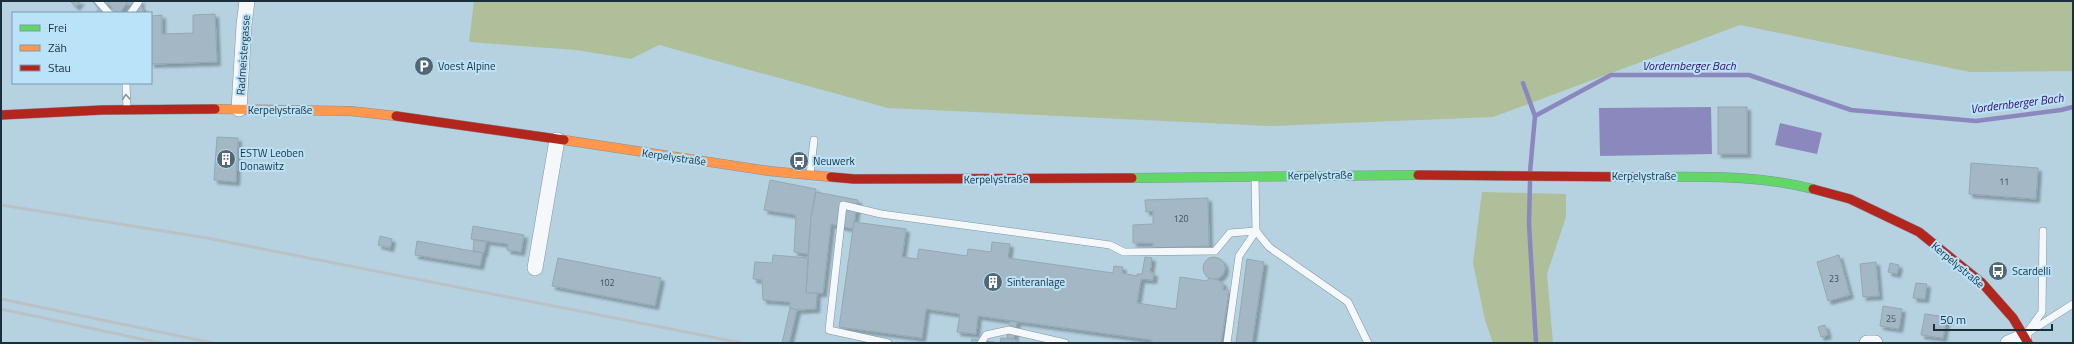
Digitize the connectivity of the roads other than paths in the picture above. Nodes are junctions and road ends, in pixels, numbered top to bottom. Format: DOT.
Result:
graph roads {
  1 [pos="98,1"];
  2 [pos="140,1"];
  3 [pos="248,1"];
  4 [pos="108,12"];
  5 [pos="132,12"];
  6 [pos="126,84"];
  7 [pos="127,110"];
  8 [pos="239,110"];
  9 [pos="1,115"];
  10 [pos="557,140"];
  11 [pos="814,140"];
  12 [pos="1255,175"];
  13 [pos="810,176"];
  14 [pos="1256,231"];
  15 [pos="2043,231"];
  16 [pos="535,268"];
  17 [pos="2073,304"];
  18 [pos="2026,339"];
  19 [pos="888,343"];
  20 [pos="981,343"];
  21 [pos="1065,343"];
  22 [pos="1227,343"];
  23 [pos="1368,343"];
  24 [pos="1867,343"];
  25 [pos="1875,343"];
  26 [pos="2008,343"];
  1 -- 4 [label="lane"];
  2 -- 5 [label="lane"];
  3 -- 8 [label="street, Radmeistergasse"];
  7 -- 6 [label="lane, one-way"];
  7 -- 8 [label="main road, Kerpelystraße"];
  7 -- 9 [label="main road, Kerpelystraße"];
  8 -- 10 [label="main road, Kerpelystraße"];
  10 -- 13 [label="main road, Kerpelystraße"];
  10 -- 16 [label="street"];
  11 -- 13 [label="lane"];
  12 -- 13 [label="main road, Kerpelystraße"];
  12 -- 14 [label="lane"];
  12 -- 18 [label="main road, Kerpelystraße"];
  14 -- 19 [label="lane"];
  14 -- 22 [label="lane"];
  14 -- 23 [label="lane"];
  15 -- 18 [label="lane"];
  17 -- 18 [label="lane"];
  18 -- 26 [label="street"];
  20 -- 21 [label="lane"];
  24 -- 25 [label="street"];
}
